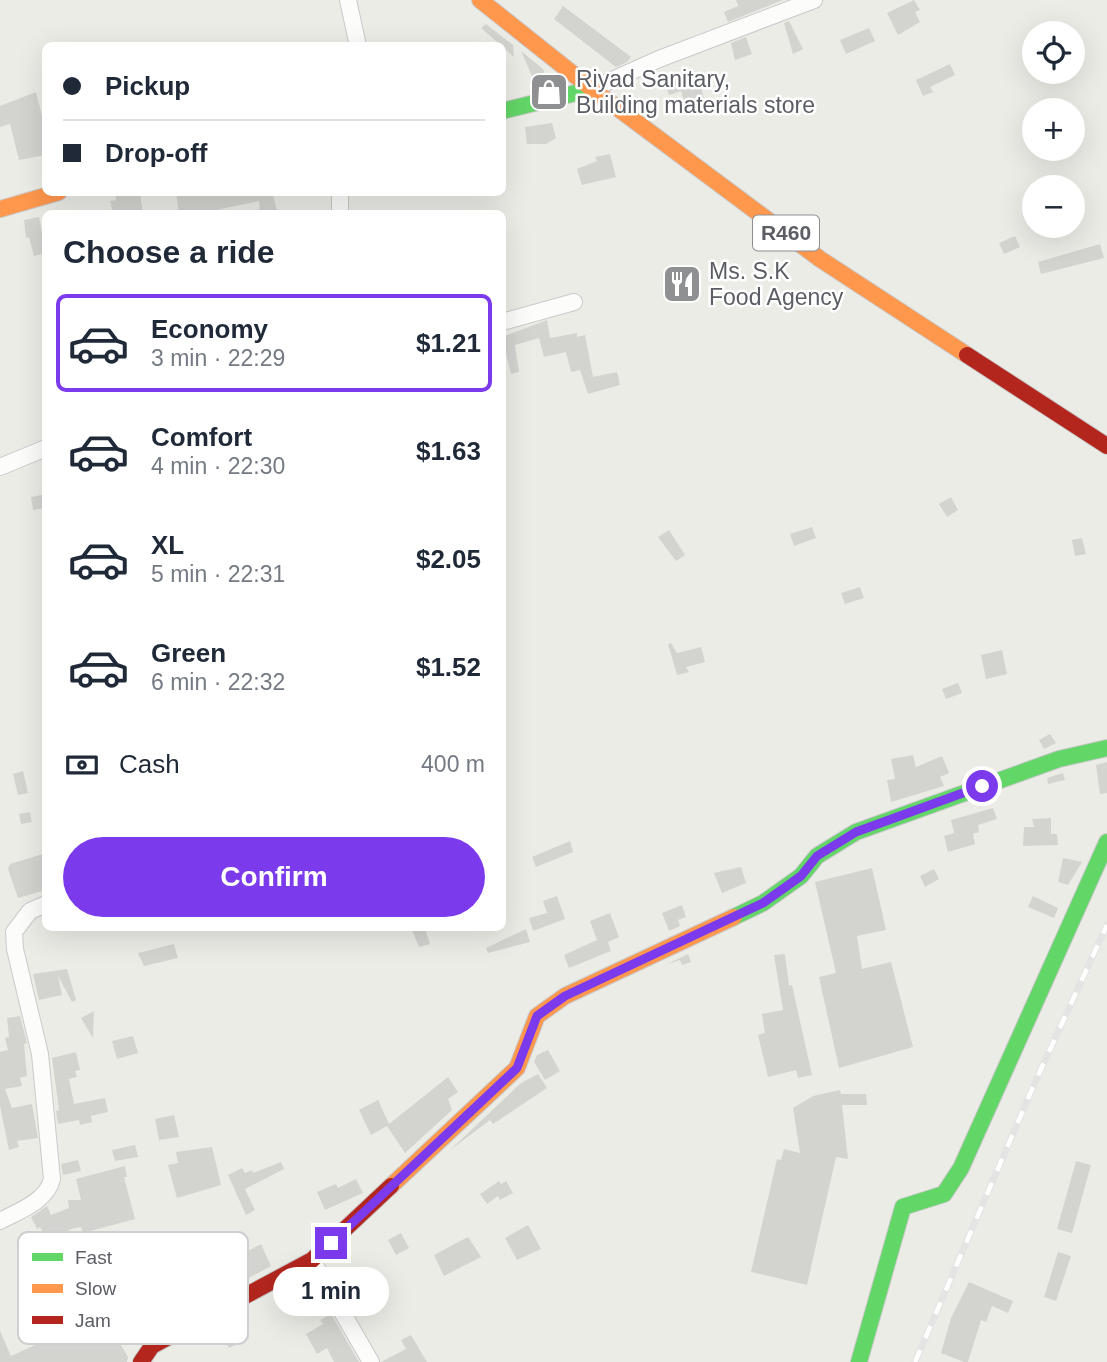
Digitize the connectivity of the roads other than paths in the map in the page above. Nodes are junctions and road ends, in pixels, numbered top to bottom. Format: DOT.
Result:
graph roads {
  1 [pos="348,0"];
  2 [pos="480,0"];
  3 [pos="814,0"];
  4 [pos="357,42"];
  5 [pos="592,89"];
  6 [pos="506,110"];
  7 [pos="46,196"];
  8 [pos="0,209"];
  9 [pos="574,302"];
  10 [pos="506,321"];
  11 [pos="1107,446"];
  12 [pos="42,450"];
  13 [pos="0,467"];
  14 [pos="1107,748"];
  15 [pos="1107,842"];
  16 [pos="42,906"];
  17 [pos="0,1221"];
  18 [pos="312,1260"];
  19 [pos="248,1294"];
  20 [pos="156,1344"];
  21 [pos="141,1362"];
  22 [pos="371,1362"];
  23 [pos="859,1362"];
  1 -- 4 [label="street"];
  2 -- 5 [label="street, R460"];
  3 -- 5 [label="street"];
  5 -- 6 [label="street"];
  5 -- 11 [label="street, R460"];
  7 -- 8 [label="street"];
  9 -- 10 [label="street"];
  12 -- 13 [label="street"];
  14 -- 18 [label="street"];
  15 -- 23 [label="street"];
  16 -- 17 [label="street"];
  18 -- 19 [label="street"];
  18 -- 22 [label="street"];
  20 -- 21 [label="street"];
}
